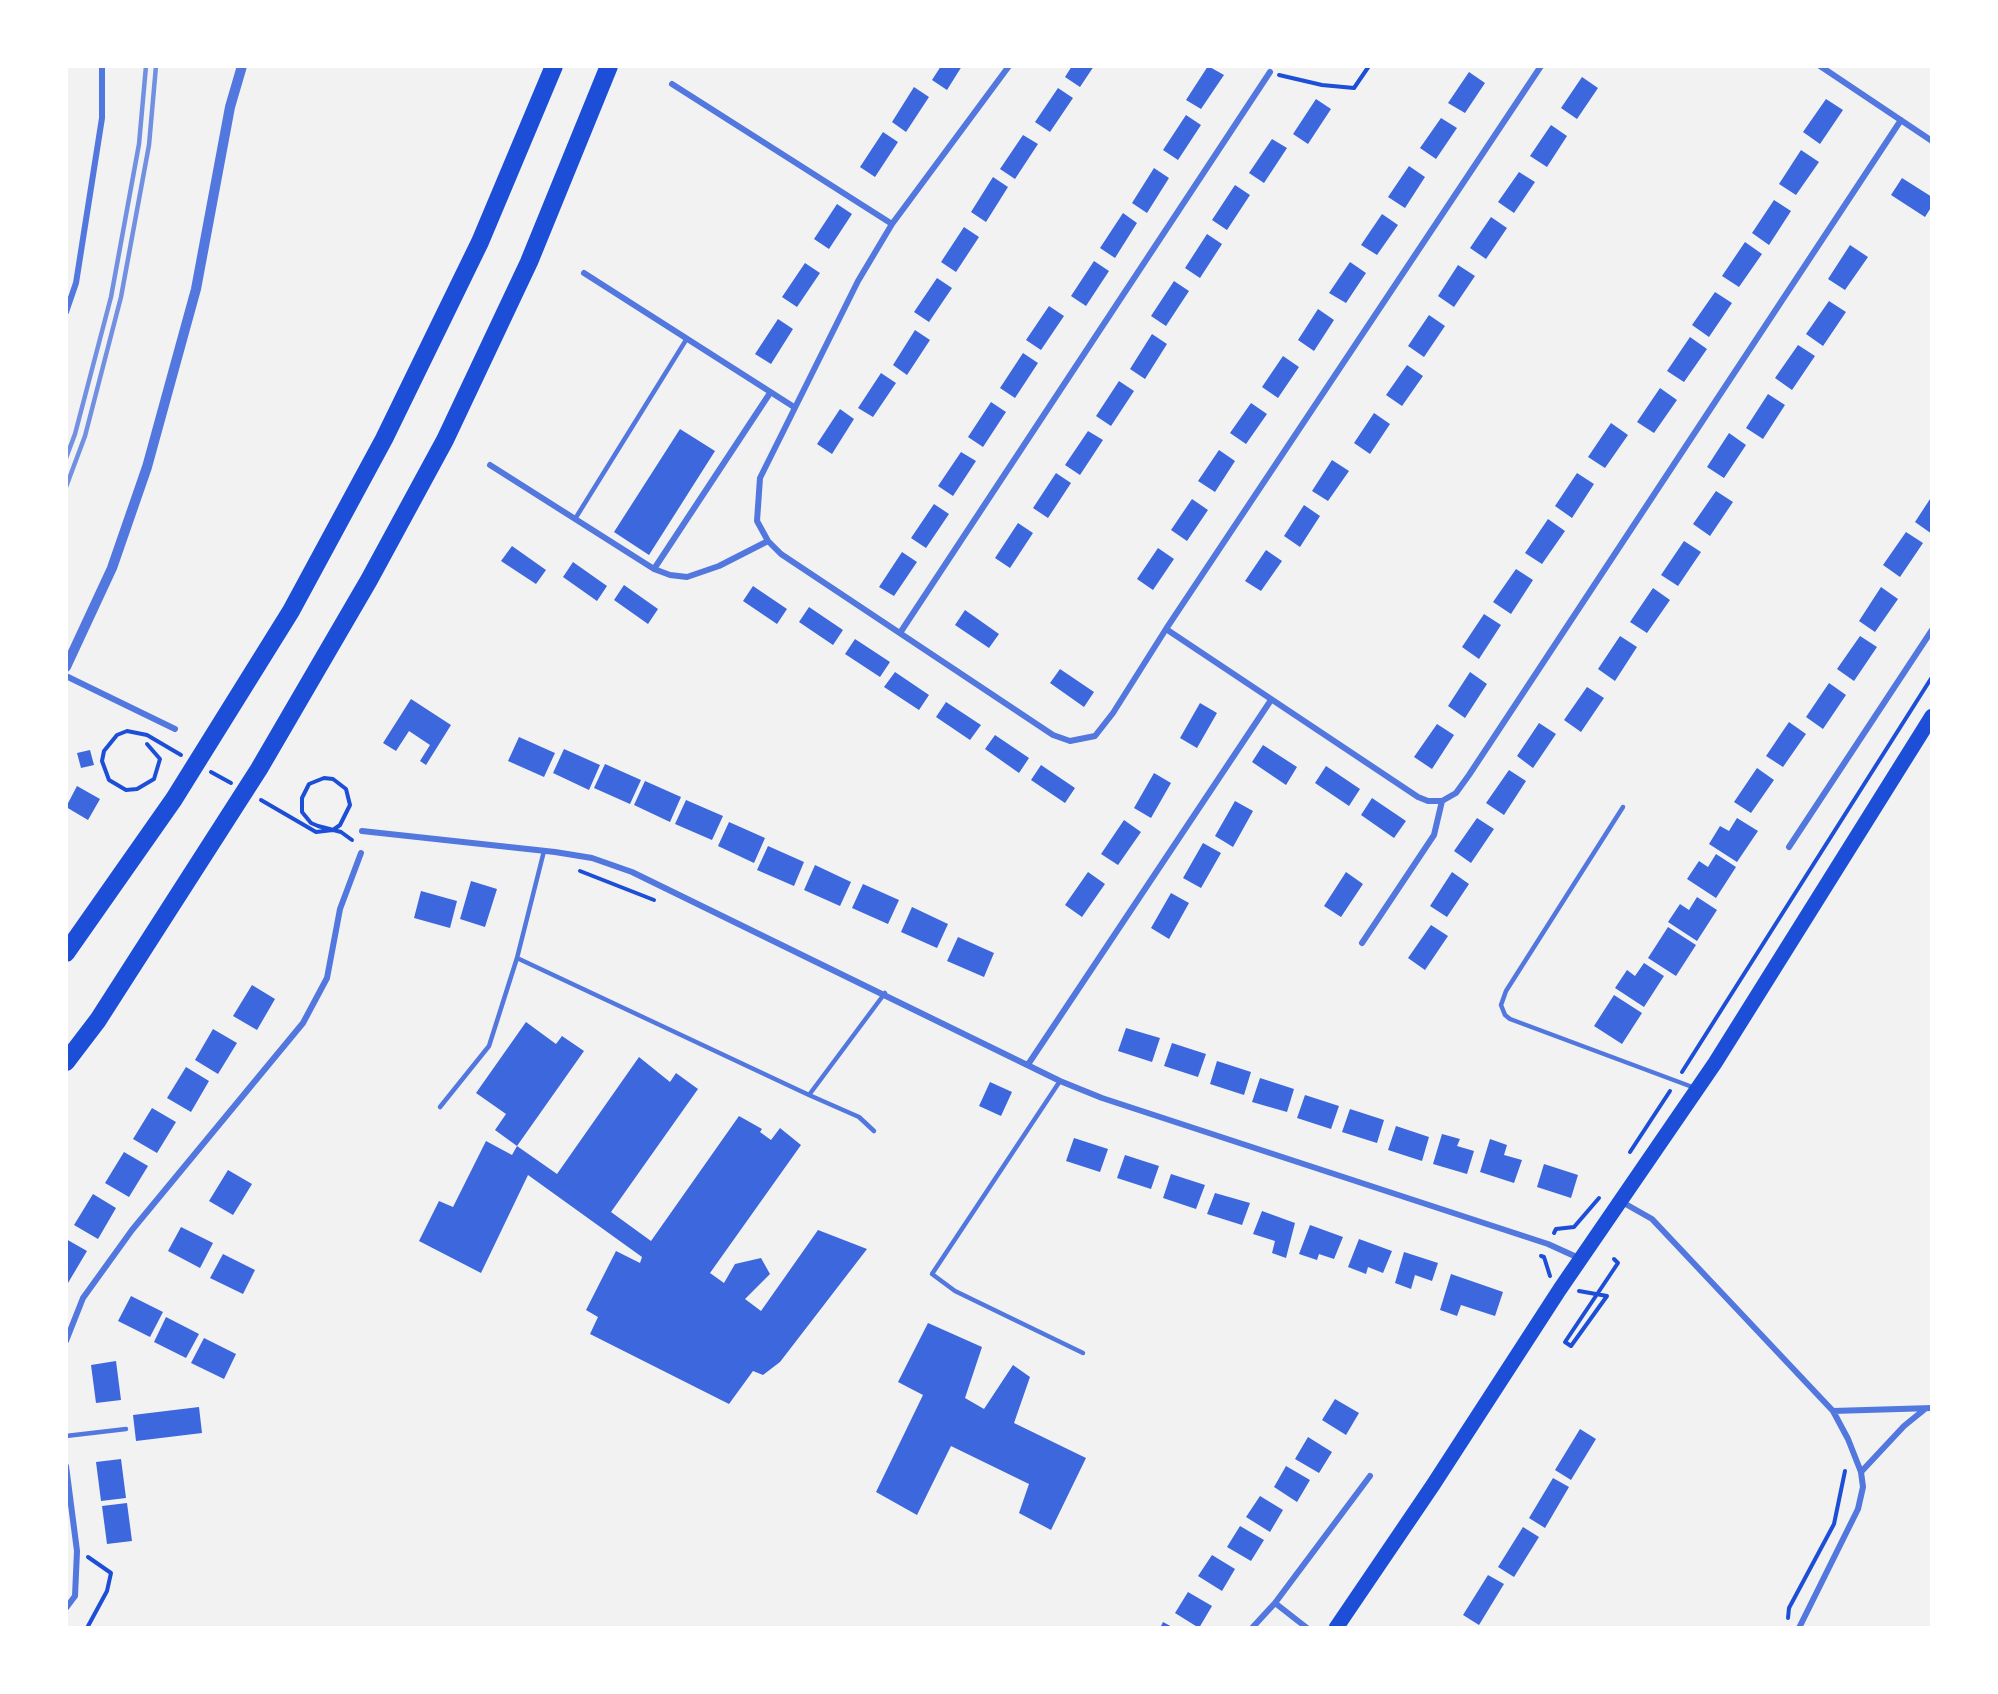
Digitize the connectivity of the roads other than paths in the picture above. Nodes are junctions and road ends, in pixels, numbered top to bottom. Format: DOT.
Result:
graph roads {
  1 [pos="102,66"];
  2 [pos="242,66"];
  3 [pos="554,66"];
  4 [pos="609,66"];
  5 [pos="1009,66"];
  6 [pos="1540,66"];
  7 [pos="1820,66"];
  8 [pos="1270,72"];
  9 [pos="672,84"];
  10 [pos="1901,120"];
  11 [pos="1932,141"];
  12 [pos="892,224"];
  13 [pos="584,273"];
  14 [pos="66,312"];
  15 [pos="686,340"];
  16 [pos="770,393"];
  17 [pos="794,407"];
  18 [pos="490,465"];
  19 [pos="575,519"];
  20 [pos="768,541"];
  21 [pos="654,569"];
  22 [pos="1166,629"];
  23 [pos="1932,630"];
  24 [pos="900,633"];
  25 [pos="66,667"];
  26 [pos="66,676"];
  27 [pos="1271,700"];
  28 [pos="1932,716"];
  29 [pos="175,729"];
  30 [pos="1442,801"];
  31 [pos="1623,807"];
  32 [pos="362,831"];
  33 [pos="1789,847"];
  34 [pos="544,851"];
  35 [pos="361,853"];
  36 [pos="1362,943"];
  37 [pos="66,953"];
  38 [pos="517,958"];
  39 [pos="885,993"];
  40 [pos="66,1062"];
  41 [pos="1029,1064"];
  42 [pos="1060,1080"];
  43 [pos="1697,1089"];
  44 [pos="809,1095"];
  45 [pos="440,1107"];
  46 [pos="874,1131"];
  47 [pos="1621,1201"];
  48 [pos="1582,1259"];
  49 [pos="66,1341"];
  50 [pos="1083,1353"];
  51 [pos="1928,1408"];
  52 [pos="1833,1411"];
  53 [pos="126,1429"];
  54 [pos="66,1436"];
  55 [pos="66,1466"];
  56 [pos="1861,1472"];
  57 [pos="1370,1476"];
  58 [pos="1275,1603"];
  59 [pos="66,1608"];
  60 [pos="1252,1628"];
  61 [pos="1307,1628"];
  62 [pos="1336,1628"];
  63 [pos="1799,1628"];
  1 -- 14 [label="street"];
  2 -- 25 [label="street"];
  3 -- 37 [label="highway"];
  4 -- 40 [label="highway"];
  5 -- 12 [label="street"];
  6 -- 22 [label="street"];
  7 -- 10 [label="street"];
  8 -- 24 [label="street"];
  9 -- 12 [label="street"];
  10 -- 11 [label="street"];
  10 -- 30 [label="street"];
  12 -- 17 [label="street"];
  13 -- 15 [label="street"];
  15 -- 16 [label="street"];
  15 -- 19 [label="lane"];
  16 -- 17 [label="street"];
  16 -- 21 [label="street"];
  17 -- 20 [label="street"];
  18 -- 19 [label="street"];
  19 -- 21 [label="street"];
  20 -- 21 [label="street"];
  20 -- 24 [label="street"];
  22 -- 24 [label="street"];
  22 -- 27 [label="street"];
  23 -- 33 [label="street"];
  26 -- 29 [label="street"];
  27 -- 30 [label="street"];
  27 -- 41 [label="street"];
  28 -- 43 [label="main road"];
  30 -- 36 [label="street"];
  31 -- 43 [label="lane"];
  32 -- 34 [label="street"];
  34 -- 38 [label="lane"];
  34 -- 39 [label="street"];
  35 -- 49 [label="street"];
  38 -- 44 [label="lane"];
  38 -- 45 [label="lane"];
  39 -- 41 [label="street"];
  39 -- 44 [label="lane"];
  41 -- 42 [label="street"];
  42 -- 48 [label="street"];
  42 -- 50 [label="lane"];
  43 -- 47 [label="main road"];
  44 -- 46 [label="lane"];
  47 -- 48 [label="main road"];
  47 -- 52 [label="street"];
  48 -- 62 [label="main road"];
  51 -- 52 [label="street"];
  51 -- 56 [label="street"];
  52 -- 56 [label="street"];
  53 -- 54 [label="lane"];
  55 -- 59 [label="street"];
  56 -- 63 [label="street"];
  57 -- 58 [label="street"];
  58 -- 60 [label="street"];
  58 -- 61 [label="street"];
}
